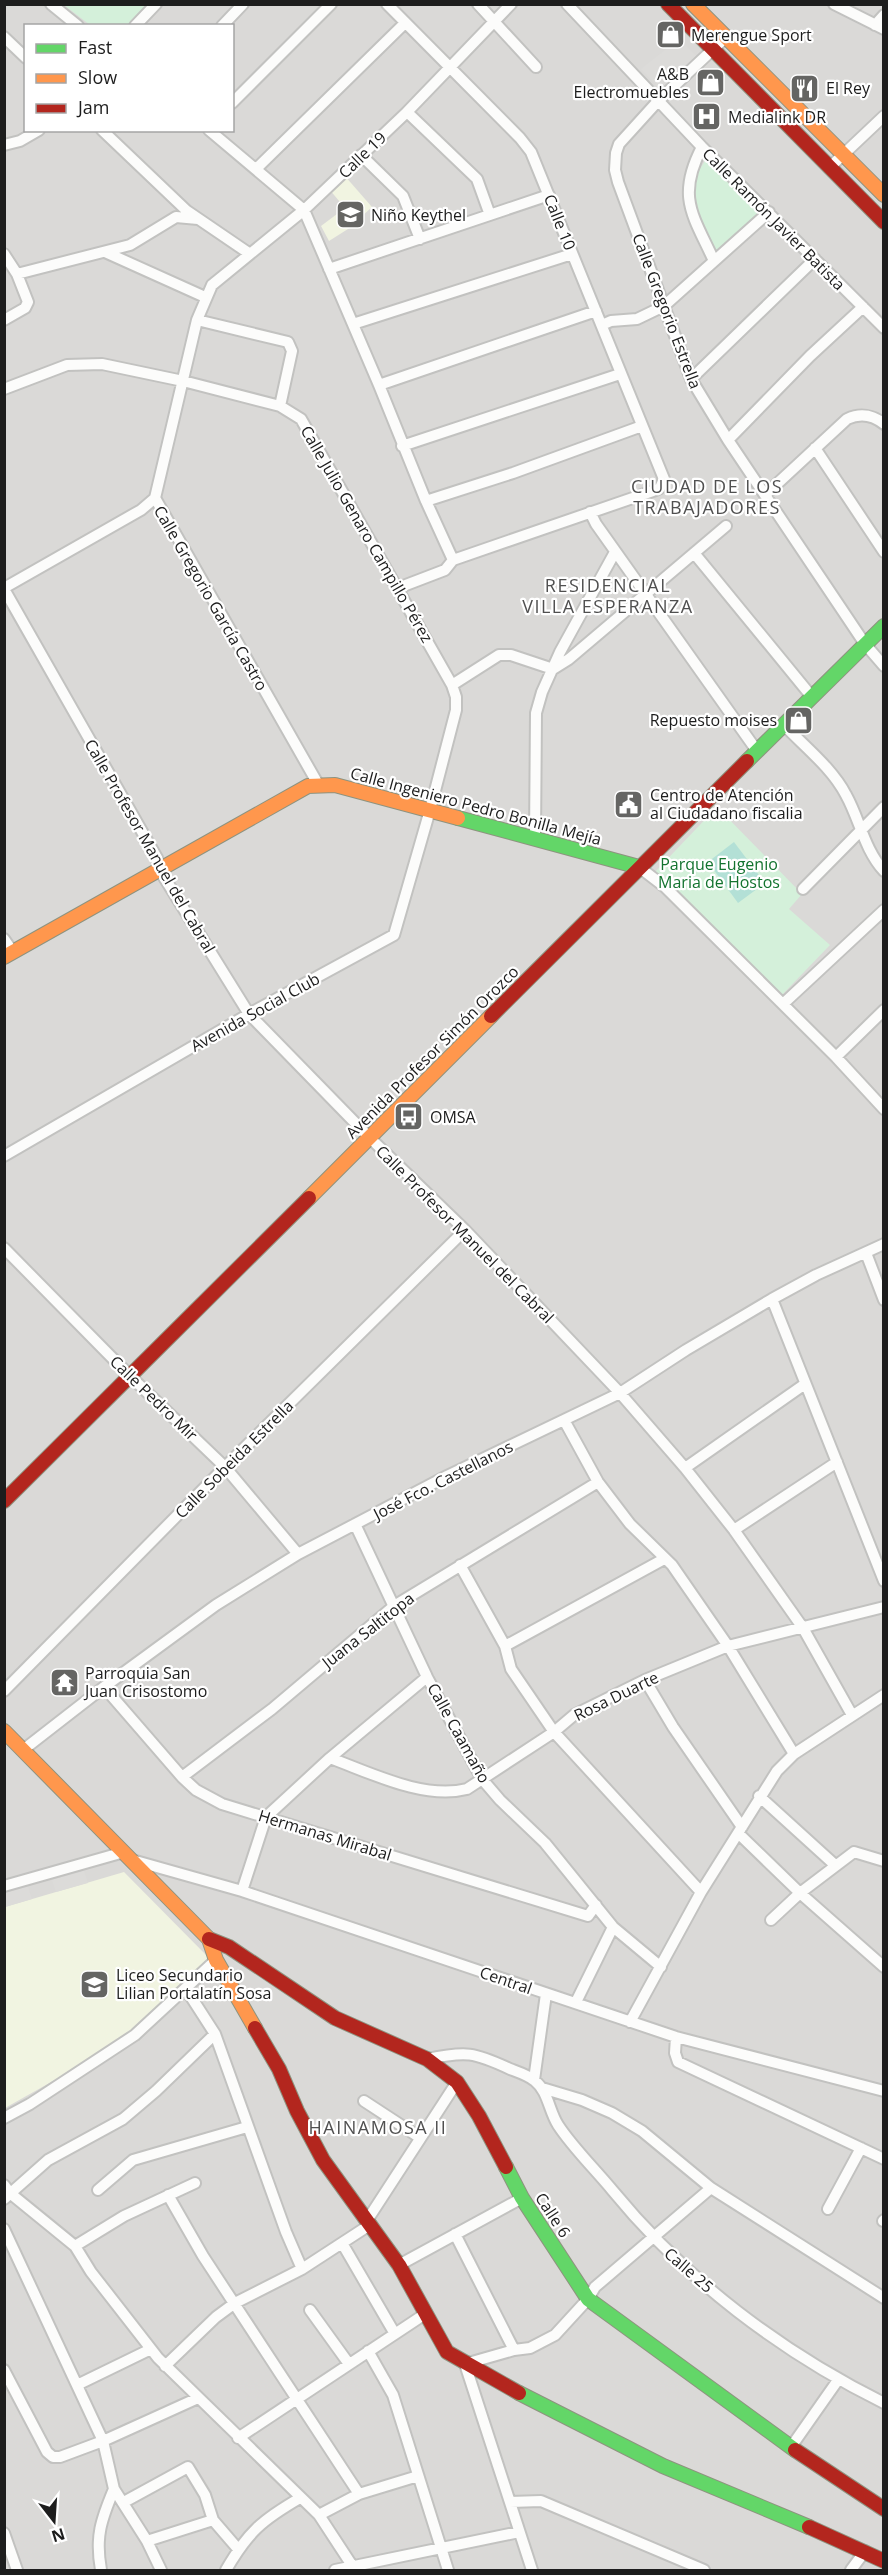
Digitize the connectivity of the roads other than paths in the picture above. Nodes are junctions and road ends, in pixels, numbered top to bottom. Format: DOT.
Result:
graph roads {
  1 [pos="51,4"];
  2 [pos="156,4"];
  3 [pos="243,4"];
  4 [pos="331,4"];
  5 [pos="387,4"];
  6 [pos="478,4"];
  7 [pos="511,4"];
  8 [pos="567,4"];
  9 [pos="668,4"];
  10 [pos="693,4"];
  11 [pos="834,4"];
  12 [pos="884,15"];
  13 [pos="495,20"];
  14 [pos="405,23"];
  15 [pos="76,24"];
  16 [pos="137,24"];
  17 [pos="224,24"];
  18 [pos="879,27"];
  19 [pos="4,37"];
  20 [pos="725,38"];
  21 [pos="713,50"];
  22 [pos="24,56"];
  23 [pos="450,67"];
  24 [pos="536,67"];
  25 [pos="234,101"];
  26 [pos="658,101"];
  27 [pos="407,112"];
  28 [pos="884,116"];
  29 [pos="36,132"];
  30 [pos="104,132"];
  31 [pos="211,132"];
  32 [pos="4,145"];
  33 [pos="702,147"];
  34 [pos="361,155"];
  35 [pos="843,155"];
  36 [pos="829,168"];
  37 [pos="256,169"];
  38 [pos="549,195"];
  39 [pos="884,195"];
  40 [pos="304,210"];
  41 [pos="769,212"];
  42 [pos="490,215"];
  43 [pos="198,219"];
  44 [pos="884,222"];
  45 [pos="420,239"];
  46 [pos="105,252"];
  47 [pos="4,254"];
  48 [pos="250,254"];
  49 [pos="572,254"];
  50 [pos="815,259"];
  51 [pos="714,261"];
  52 [pos="329,269"];
  53 [pos="17,274"];
  54 [pos="205,297"];
  55 [pos="664,306"];
  56 [pos="863,307"];
  57 [pos="596,311"];
  58 [pos="4,320"];
  59 [pos="197,320"];
  60 [pos="353,324"];
  61 [pos="602,325"];
  62 [pos="884,328"];
  63 [pos="620,374"];
  64 [pos="691,379"];
  65 [pos="183,381"];
  66 [pos="379,385"];
  67 [pos="4,389"];
  68 [pos="280,406"];
  69 [pos="884,424"];
  70 [pos="642,426"];
  71 [pos="728,440"];
  72 [pos="402,446"];
  73 [pos="815,448"];
  74 [pos="766,494"];
  75 [pos="155,498"];
  76 [pos="426,501"];
  77 [pos="590,512"];
  78 [pos="726,526"];
  79 [pos="615,552"];
  80 [pos="884,552"];
  81 [pos="694,553"];
  82 [pos="453,560"];
  83 [pos="4,588"];
  84 [pos="398,588"];
  85 [pos="647,594"];
  86 [pos="884,626"];
  87 [pos="865,644"];
  88 [pos="884,666"];
  89 [pos="553,669"];
  90 [pos="452,685"];
  91 [pos="812,697"];
  92 [pos="784,725"];
  93 [pos="757,751"];
  94 [pos="318,784"];
  95 [pos="884,807"];
  96 [pos="430,810"];
  97 [pos="862,831"];
  98 [pos="535,838"];
  99 [pos="639,867"];
  100 [pos="159,869"];
  101 [pos="884,871"];
  102 [pos="803,890"];
  103 [pos="884,910"];
  104 [pos="4,939"];
  105 [pos="9,955"];
  106 [pos="783,1004"];
  107 [pos="884,1010"];
  108 [pos="249,1014"];
  109 [pos="836,1057"];
  110 [pos="884,1109"];
  111 [pos="370,1138"];
  112 [pos="4,1156"];
  113 [pos="465,1230"];
  114 [pos="884,1244"];
  115 [pos="4,1248"];
  116 [pos="866,1253"];
  117 [pos="772,1299"];
  118 [pos="884,1300"];
  119 [pos="129,1375"];
  120 [pos="805,1384"];
  121 [pos="620,1393"];
  122 [pos="564,1420"];
  123 [pos="837,1462"];
  124 [pos="225,1467"];
  125 [pos="685,1468"];
  126 [pos="598,1482"];
  127 [pos="7,1494"];
  128 [pos="355,1524"];
  129 [pos="734,1530"];
  130 [pos="298,1554"];
  131 [pos="664,1559"];
  132 [pos="460,1565"];
  133 [pos="884,1581"];
  134 [pos="394,1606"];
  135 [pos="884,1607"];
  136 [pos="803,1628"];
  137 [pos="505,1646"];
  138 [pos="729,1646"];
  139 [pos="428,1677"];
  140 [pos="645,1680"];
  141 [pos="104,1687"];
  142 [pos="4,1691"];
  143 [pos="884,1695"];
  144 [pos="852,1715"];
  145 [pos="4,1731"];
  146 [pos="554,1732"];
  147 [pos="23,1750"];
  148 [pos="794,1754"];
  149 [pos="330,1758"];
  150 [pos="182,1777"];
  151 [pos="482,1779"];
  152 [pos="759,1796"];
  153 [pos="266,1817"];
  154 [pos="740,1830"];
  155 [pos="128,1856"];
  156 [pos="883,1860"];
  157 [pos="834,1865"];
  158 [pos="4,1886"];
  159 [pos="242,1891"];
  160 [pos="701,1892"];
  161 [pos="800,1893"];
  162 [pos="596,1905"];
  163 [pos="771,1920"];
  164 [pos="613,1927"];
  165 [pos="209,1939"];
  166 [pos="216,1960"];
  167 [pos="661,1967"];
  168 [pos="884,1967"];
  169 [pos="186,1989"];
  170 [pos="546,1994"];
  171 [pos="576,2002"];
  172 [pos="630,2022"];
  173 [pos="215,2034"];
  174 [pos="676,2037"];
  175 [pos="427,2059"];
  176 [pos="457,2082"];
  177 [pos="538,2084"];
  178 [pos="884,2091"];
  179 [pos="364,2101"];
  180 [pos="4,2118"];
  181 [pos="247,2127"];
  182 [pos="419,2137"];
  183 [pos="861,2148"];
  184 [pos="884,2159"];
  185 [pos="195,2182"];
  186 [pos="711,2188"];
  187 [pos="98,2190"];
  188 [pos="6,2192"];
  189 [pos="168,2195"];
  190 [pos="522,2198"];
  191 [pos="828,2209"];
  192 [pos="366,2224"];
  193 [pos="4,2229"];
  194 [pos="455,2234"];
  195 [pos="653,2237"];
  196 [pos="342,2243"];
  197 [pos="75,2246"];
  198 [pos="399,2265"];
  199 [pos="302,2269"];
  200 [pos="884,2298"];
  201 [pos="588,2299"];
  202 [pos="235,2303"];
  203 [pos="310,2310"];
  204 [pos="425,2314"];
  205 [pos="394,2334"];
  206 [pos="151,2349"];
  207 [pos="514,2350"];
  208 [pos="368,2351"];
  209 [pos="349,2364"];
  210 [pos="465,2364"];
  211 [pos="165,2366"];
  212 [pos="4,2370"];
  213 [pos="838,2380"];
  214 [pos="77,2385"];
  215 [pos="198,2398"];
  216 [pos="298,2398"];
  217 [pos="884,2403"];
  218 [pos="238,2438"];
  219 [pos="103,2441"];
  220 [pos="791,2447"];
  221 [pos="418,2476"];
  222 [pos="114,2489"];
  223 [pos="359,2494"];
  224 [pos="300,2498"];
  225 [pos="124,2502"];
  226 [pos="510,2502"];
  227 [pos="884,2509"];
  228 [pos="319,2515"];
  229 [pos="213,2520"];
  230 [pos="519,2532"];
  231 [pos="4,2534"];
  232 [pos="147,2541"];
  233 [pos="441,2547"];
  234 [pos="238,2549"];
  235 [pos="865,2551"];
  236 [pos="884,2561"];
  237 [pos="355,2569"];
  238 [pos="17,2571"];
  239 [pos="100,2571"];
  240 [pos="161,2571"];
  241 [pos="226,2571"];
  242 [pos="335,2571"];
  243 [pos="448,2571"];
  244 [pos="532,2571"];
  245 [pos="704,2571"];
  246 [pos="852,2571"];
  1 -- 15 [label="street"];
  2 -- 16 [label="street"];
  3 -- 17 [label="street"];
  4 -- 25 [label="street"];
  5 -- 14 [label="street, Calle 10"];
  6 -- 13 [label="street"];
  7 -- 13 [label="street, Calle 19"];
  8 -- 26 [label="street, Calle Ramón Javier Batista"];
  9 -- 21 [label="street"];
  10 -- 20 [label="street"];
  11 -- 18 [label="street"];
  12 -- 18 [label="street"];
  13 -- 23 [label="street, Calle 19"];
  13 -- 24 [label="street"];
  14 -- 23 [label="street, Calle 10"];
  14 -- 37 [label="street"];
  19 -- 22 [label="street"];
  20 -- 21 [label="street, Calle Gregorio Estrella"];
  20 -- 35 [label="street"];
  21 -- 26 [label="street, Calle Gregorio Estrella"];
  21 -- 36 [label="street"];
  23 -- 27 [label="street, Calle 19"];
  23 -- 38 [label="street, Calle 10"];
  26 -- 33 [label="street, Calle Ramón Javier Batista"];
  26 -- 55 [label="street, Calle Gregorio Estrella"];
  27 -- 34 [label="street, Calle 19"];
  27 -- 42 [label="street"];
  28 -- 35 [label="street"];
  29 -- 32 [label="street"];
  30 -- 43 [label="street"];
  31 -- 37 [label="street"];
  33 -- 41 [label="street, Calle Ramón Javier Batista"];
  33 -- 51 [label="street"];
  34 -- 40 [label="street, Calle 19"];
  34 -- 45 [label="street"];
  35 -- 36 [label="street"];
  35 -- 39 [label="street"];
  36 -- 44 [label="street"];
  37 -- 40 [label="street"];
  38 -- 42 [label="street"];
  38 -- 49 [label="street, Calle 10"];
  40 -- 48 [label="street, Calle 19"];
  40 -- 52 [label="street"];
  41 -- 50 [label="street, Calle Ramón Javier Batista"];
  41 -- 51 [label="street"];
  42 -- 45 [label="street"];
  43 -- 46 [label="street"];
  43 -- 48 [label="street"];
  45 -- 52 [label="street"];
  46 -- 53 [label="street"];
  46 -- 54 [label="street"];
  47 -- 53 [label="street"];
  48 -- 54 [label="street, Calle 19"];
  49 -- 57 [label="street, Calle 10"];
  49 -- 60 [label="street"];
  50 -- 56 [label="street, Calle Ramón Javier Batista"];
  50 -- 64 [label="street"];
  51 -- 55 [label="street"];
  52 -- 60 [label="street"];
  53 -- 58 [label="street"];
  54 -- 59 [label="street, Calle Gregorio García Castro"];
  55 -- 61 [label="street"];
  55 -- 64 [label="street, Calle Gregorio Estrella"];
  56 -- 62 [label="street, Calle Ramón Javier Batista"];
  56 -- 71 [label="street"];
  57 -- 61 [label="street, Calle 10"];
  57 -- 66 [label="street"];
  59 -- 65 [label="street, Calle Gregorio García Castro"];
  59 -- 68 [label="street"];
  60 -- 66 [label="street"];
  61 -- 63 [label="street, Calle 10"];
  63 -- 70 [label="street, Calle 10"];
  63 -- 72 [label="street"];
  64 -- 71 [label="street, Calle Gregorio Estrella"];
  65 -- 67 [label="street, Calle Julio Genaro Campillo Pérez"];
  65 -- 68 [label="street, Calle Julio Genaro Campillo Pérez"];
  65 -- 75 [label="street, Calle Gregorio García Castro"];
  66 -- 72 [label="street"];
  68 -- 84 [label="street, Calle Julio Genaro Campillo Pérez"];
  69 -- 73 [label="street"];
  70 -- 76 [label="street"];
  70 -- 77 [label="street, Calle 10"];
  71 -- 74 [label="street, Calle Gregorio Estrella"];
  72 -- 76 [label="street"];
  73 -- 74 [label="street"];
  73 -- 80 [label="street"];
  74 -- 87 [label="street, Calle Gregorio Estrella"];
  75 -- 83 [label="street"];
  75 -- 94 [label="street, Calle Gregorio García Castro"];
  76 -- 82 [label="street"];
  77 -- 79 [label="street"];
  77 -- 82 [label="street"];
  78 -- 81 [label="street"];
  79 -- 85 [label="street"];
  79 -- 89 [label="street"];
  81 -- 85 [label="street"];
  81 -- 91 [label="street"];
  82 -- 84 [label="street"];
  83 -- 100 [label="street, Calle Profesor Manuel del Cabral"];
  84 -- 90 [label="street, Calle Julio Genaro Campillo Pérez"];
  85 -- 89 [label="street"];
  85 -- 93 [label="street"];
  86 -- 87 [label="street, Avenida Profesor Simón Orozco"];
  87 -- 88 [label="street, Calle Gregorio Estrella"];
  87 -- 91 [label="street, Avenida Profesor Simón Orozco"];
  89 -- 90 [label="street"];
  89 -- 98 [label="street"];
  90 -- 96 [label="street, Calle Julio Genaro Campillo Pérez"];
  91 -- 92 [label="street, Avenida Profesor Simón Orozco"];
  92 -- 93 [label="street, Avenida Profesor Simón Orozco"];
  92 -- 97 [label="street"];
  93 -- 99 [label="street, Avenida Profesor Simón Orozco"];
  94 -- 96 [label="street, Calle Ingeniero Pedro Bonilla Mejía"];
  94 -- 100 [label="street, Calle Ingeniero Pedro Bonilla Mejía"];
  95 -- 97 [label="street"];
  96 -- 98 [label="street, Calle Ingeniero Pedro Bonilla Mejía"];
  96 -- 108 [label="street, Avenida Social Club"];
  97 -- 101 [label="street"];
  97 -- 102 [label="street"];
  98 -- 99 [label="street, Calle Ingeniero Pedro Bonilla Mejía"];
  99 -- 106 [label="street, Calle Ingeniero Pedro Bonilla Mejía"];
  99 -- 111 [label="street, Avenida Profesor Simón Orozco"];
  100 -- 105 [label="street, Calle Ingeniero Pedro Bonilla Mejía"];
  100 -- 108 [label="street, Calle Profesor Manuel del Cabral"];
  103 -- 106 [label="street"];
  104 -- 105 [label="street"];
  106 -- 109 [label="street, Calle Ingeniero Pedro Bonilla Mejía"];
  107 -- 109 [label="street"];
  108 -- 111 [label="street, Calle Profesor Manuel del Cabral"];
  108 -- 112 [label="street, Avenida Social Club"];
  109 -- 110 [label="street, Calle Ingeniero Pedro Bonilla Mejía"];
  111 -- 113 [label="street, Calle Profesor Manuel del Cabral"];
  111 -- 119 [label="street, Avenida Profesor Simón Orozco"];
  113 -- 121 [label="street, Calle Profesor Manuel del Cabral"];
  113 -- 124 [label="street, Calle Sobeida Estrella"];
  114 -- 116 [label="street, José Fco. Castellanos"];
  115 -- 119 [label="street, Calle Pedro Mir"];
  116 -- 117 [label="street, José Fco. Castellanos"];
  116 -- 118 [label="street"];
  117 -- 120 [label="street"];
  117 -- 121 [label="street, José Fco. Castellanos"];
  119 -- 124 [label="street, Calle Pedro Mir"];
  119 -- 127 [label="street, Avenida Profesor Simón Orozco"];
  120 -- 123 [label="street"];
  120 -- 125 [label="street"];
  121 -- 122 [label="street, José Fco. Castellanos"];
  121 -- 125 [label="street, Calle Profesor Manuel del Cabral"];
  122 -- 126 [label="street"];
  122 -- 128 [label="street, José Fco. Castellanos"];
  123 -- 129 [label="street"];
  123 -- 133 [label="street"];
  124 -- 130 [label="street, Calle Pedro Mir"];
  124 -- 142 [label="street, Calle Sobeida Estrella"];
  125 -- 129 [label="street, Calle Profesor Manuel del Cabral"];
  126 -- 131 [label="street"];
  126 -- 132 [label="street, Juana Saltitopa"];
  128 -- 130 [label="street, José Fco. Castellanos"];
  128 -- 134 [label="street, Calle Caamaño"];
  129 -- 136 [label="street, Calle Profesor Manuel del Cabral"];
  130 -- 141 [label="street, José Fco. Castellanos"];
  131 -- 137 [label="street"];
  131 -- 138 [label="street"];
  132 -- 134 [label="street, Juana Saltitopa"];
  132 -- 137 [label="street"];
  134 -- 139 [label="street, Calle Caamaño"];
  134 -- 150 [label="street, Juana Saltitopa"];
  135 -- 136 [label="street, Rosa Duarte"];
  136 -- 138 [label="street, Rosa Duarte"];
  136 -- 144 [label="street, Calle Profesor Manuel del Cabral"];
  137 -- 146 [label="street"];
  138 -- 140 [label="street, Rosa Duarte"];
  138 -- 148 [label="street"];
  139 -- 149 [label="street"];
  139 -- 151 [label="street, Calle Caamaño"];
  140 -- 146 [label="street, Rosa Duarte"];
  140 -- 154 [label="street"];
  141 -- 147 [label="street, José Fco. Castellanos"];
  141 -- 150 [label="street, Hermanas Mirabal"];
  143 -- 144 [label="street"];
  144 -- 148 [label="street"];
  145 -- 147 [label="street"];
  146 -- 151 [label="street, Rosa Duarte"];
  146 -- 160 [label="street"];
  147 -- 155 [label="street"];
  148 -- 152 [label="street"];
  149 -- 151 [label="street, Rosa Duarte"];
  149 -- 153 [label="street"];
  150 -- 153 [label="street, Hermanas Mirabal"];
  151 -- 162 [label="street, Calle Caamaño"];
  152 -- 154 [label="street"];
  152 -- 157 [label="street"];
  153 -- 159 [label="street"];
  153 -- 162 [label="street, Hermanas Mirabal"];
  154 -- 160 [label="street"];
  154 -- 161 [label="street"];
  155 -- 158 [label="street"];
  155 -- 159 [label="street, Central"];
  155 -- 165 [label="street"];
  156 -- 157 [label="street"];
  157 -- 161 [label="street"];
  159 -- 170 [label="street, Central"];
  160 -- 167 [label="street"];
  161 -- 163 [label="street"];
  161 -- 168 [label="street"];
  162 -- 164 [label="street, Calle Caamaño"];
  164 -- 167 [label="street, Calle Caamaño"];
  164 -- 171 [label="street"];
  165 -- 166 [label="street"];
  165 -- 175 [label="street, Calle 6"];
  166 -- 169 [label="street"];
  166 -- 192 [label="street"];
  167 -- 172 [label="street"];
  169 -- 173 [label="street"];
  169 -- 180 [label="street"];
  170 -- 171 [label="street, Central"];
  170 -- 177 [label="street"];
  171 -- 172 [label="street, Central"];
  172 -- 174 [label="street, Central"];
  173 -- 181 [label="street"];
  173 -- 188 [label="street"];
  174 -- 178 [label="street, Central"];
  174 -- 183 [label="street"];
  175 -- 176 [label="street, Calle 6"];
  175 -- 177 [label="street"];
  176 -- 182 [label="street"];
  176 -- 190 [label="street, Calle 6"];
  177 -- 186 [label="street"];
  177 -- 195 [label="street, Calle 25"];
  179 -- 182 [label="street"];
  181 -- 187 [label="street"];
  181 -- 199 [label="street"];
  182 -- 192 [label="street"];
  183 -- 184 [label="street"];
  183 -- 191 [label="street"];
  185 -- 189 [label="street"];
  186 -- 195 [label="street"];
  186 -- 200 [label="street"];
  188 -- 197 [label="street"];
  189 -- 197 [label="street"];
  189 -- 202 [label="street"];
  190 -- 194 [label="street"];
  190 -- 201 [label="street, Calle 6"];
  192 -- 196 [label="street"];
  192 -- 198 [label="street"];
  193 -- 214 [label="street"];
  194 -- 198 [label="street"];
  194 -- 207 [label="street"];
  195 -- 201 [label="street"];
  195 -- 213 [label="street, Calle 25"];
  196 -- 199 [label="street"];
  196 -- 205 [label="street"];
  197 -- 206 [label="street"];
  198 -- 204 [label="street"];
  199 -- 202 [label="street"];
  201 -- 207 [label="street"];
  201 -- 220 [label="street, Calle 6"];
  202 -- 211 [label="street"];
  202 -- 216 [label="street"];
  203 -- 209 [label="street"];
  204 -- 205 [label="street"];
  204 -- 210 [label="street"];
  205 -- 208 [label="street"];
  206 -- 211 [label="street"];
  206 -- 214 [label="street"];
  207 -- 210 [label="street"];
  208 -- 209 [label="street"];
  208 -- 221 [label="street"];
  209 -- 216 [label="street"];
  210 -- 226 [label="street"];
  210 -- 235 [label="street"];
  211 -- 215 [label="street"];
  212 -- 219 [label="street"];
  213 -- 217 [label="street, Calle 25"];
  213 -- 220 [label="street"];
  214 -- 219 [label="street"];
  215 -- 218 [label="street"];
  215 -- 219 [label="street"];
  216 -- 218 [label="street"];
  216 -- 223 [label="street"];
  218 -- 224 [label="street"];
  219 -- 222 [label="street"];
  220 -- 227 [label="street, Calle 6"];
  221 -- 223 [label="street"];
  221 -- 233 [label="street"];
  222 -- 225 [label="street"];
  222 -- 239 [label="street"];
  223 -- 228 [label="street"];
  224 -- 228 [label="street"];
  224 -- 234 [label="street"];
  225 -- 229 [label="street"];
  225 -- 232 [label="street"];
  226 -- 230 [label="street"];
  226 -- 245 [label="street"];
  228 -- 237 [label="street"];
  229 -- 232 [label="street"];
  229 -- 234 [label="street"];
  230 -- 233 [label="street"];
  230 -- 244 [label="street"];
  231 -- 238 [label="street"];
  232 -- 240 [label="street"];
  233 -- 237 [label="street"];
  233 -- 243 [label="street"];
  234 -- 241 [label="street"];
  235 -- 236 [label="street"];
  235 -- 246 [label="street"];
  237 -- 242 [label="street"];
}
